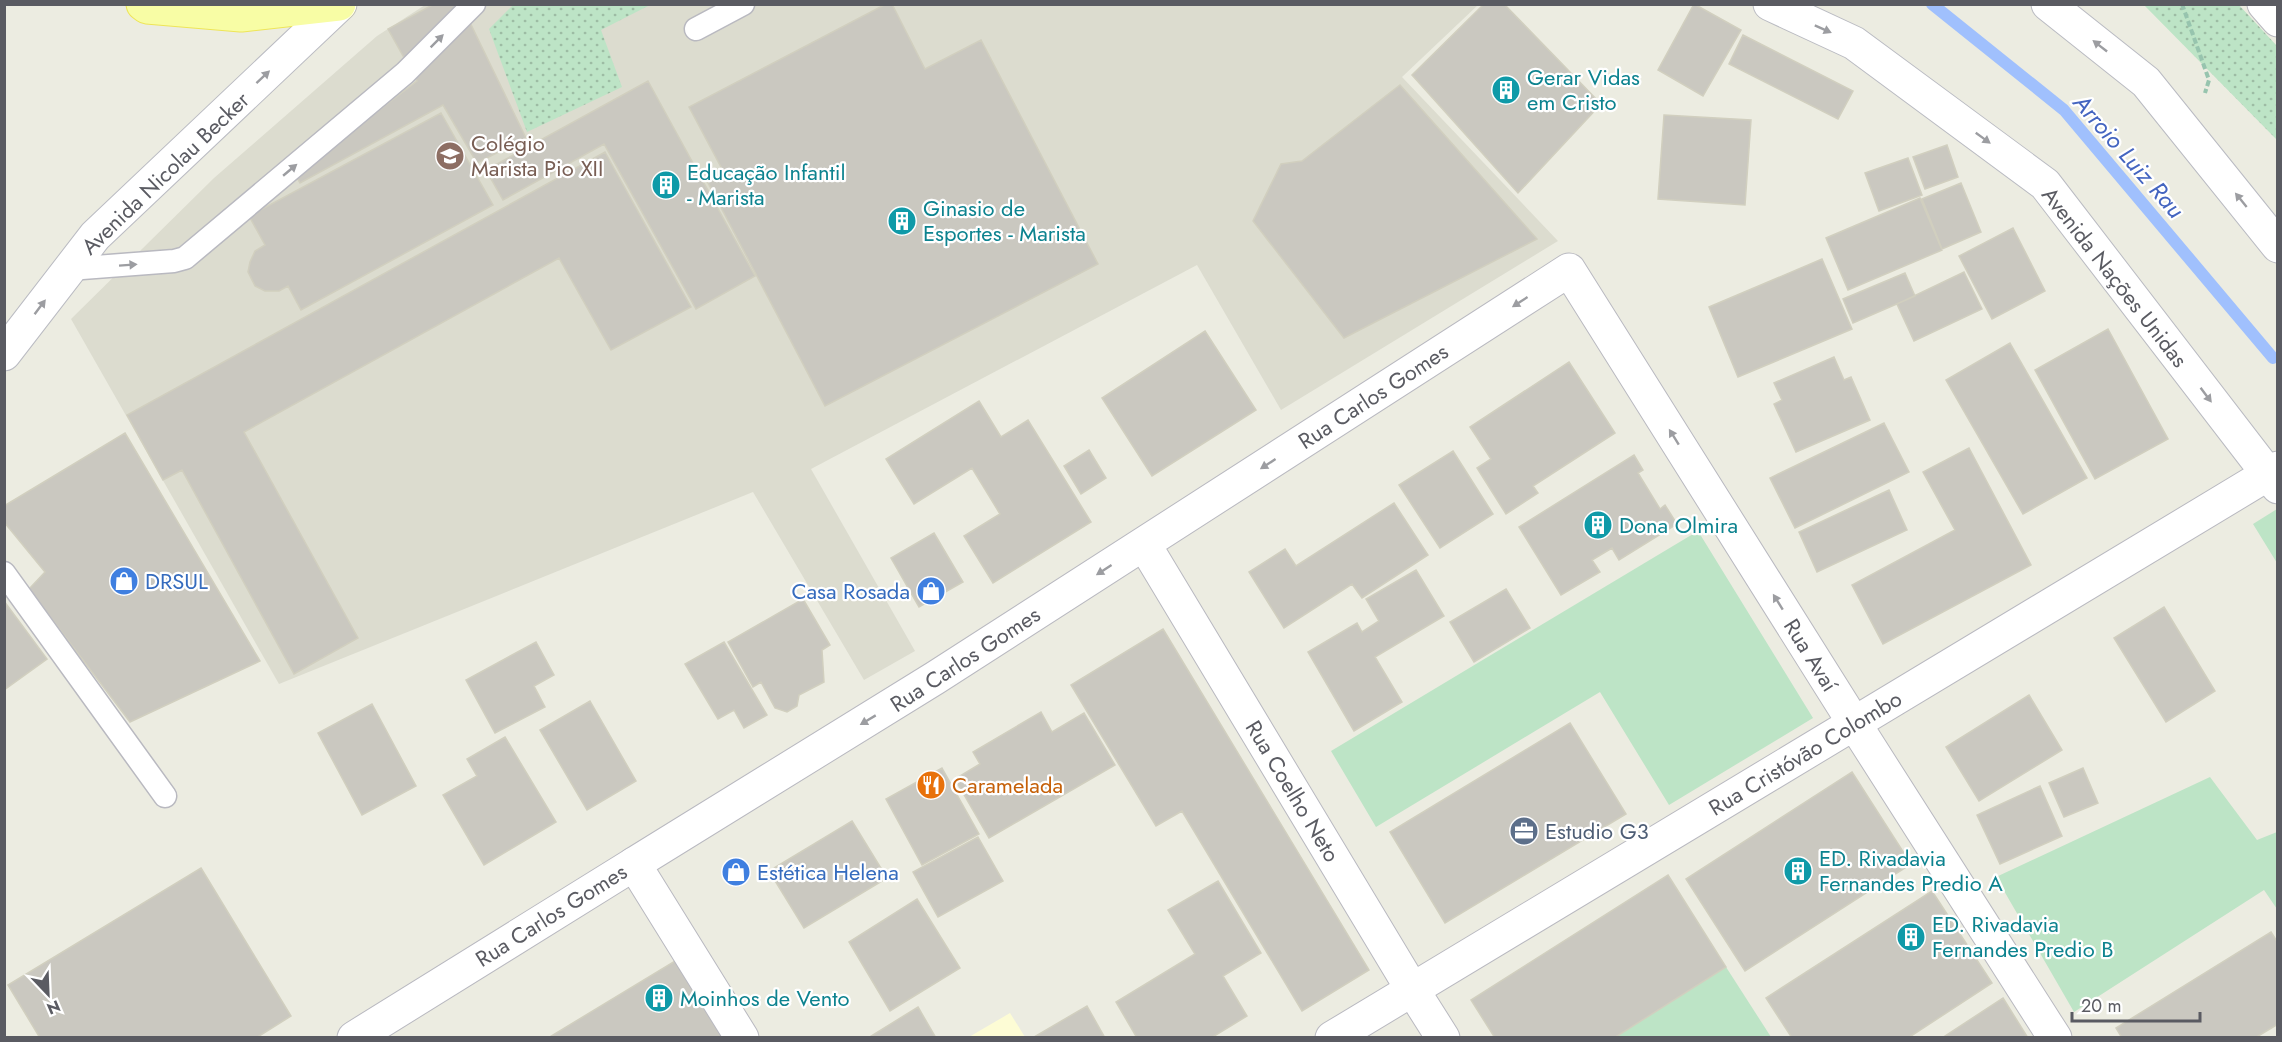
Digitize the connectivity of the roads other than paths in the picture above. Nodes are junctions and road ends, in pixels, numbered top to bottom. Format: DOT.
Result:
graph roads {
  1 [pos="143,4"];
  2 [pos="474,4"];
  3 [pos="743,4"];
  4 [pos="1770,4"];
  5 [pos="2048,4"];
  6 [pos="2264,4"];
  7 [pos="339,5"];
  8 [pos="2277,20"];
  9 [pos="696,29"];
  10 [pos="2277,246"];
  11 [pos="69,269"];
  12 [pos="1569,270"];
  13 [pos="4,354"];
  14 [pos="2274,476"];
  15 [pos="1144,544"];
  16 [pos="4,573"];
  17 [pos="1854,723"];
  18 [pos="165,796"];
  19 [pos="634,864"];
  20 [pos="1412,989"];
  21 [pos="354,1038"];
  22 [pos="742,1038"];
  23 [pos="1332,1038"];
  24 [pos="1443,1038"];
  25 [pos="2055,1038"];
  1 -- 7 [label="main road"];
  11 -- 2 [label="lane, one-way"];
  3 -- 9 [label="lane"];
  4 -- 14 [label="street, Avenida Nações Unidas, one-way"];
  10 -- 5 [label="street, one-way"];
  6 -- 8 [label="street"];
  11 -- 7 [label="street, Avenida Nicolau Becker, one-way"];
  13 -- 11 [label="street, Avenida Nicolau Becker, one-way"];
  12 -- 15 [label="street, Rua Carlos Gomes, one-way"];
  17 -- 12 [label="street, Rua Avaí, one-way"];
  14 -- 17 [label="street, Rua Cristóvão Colombo"];
  15 -- 19 [label="street, Rua Carlos Gomes, one-way"];
  15 -- 20 [label="street, Rua Coelho Neto"];
  16 -- 18 [label="lane"];
  17 -- 20 [label="street, Rua Cristóvão Colombo"];
  17 -- 25 [label="street, Rua Avaí"];
  19 -- 21 [label="street, Rua Carlos Gomes"];
  19 -- 22 [label="street"];
  20 -- 23 [label="street, Rua Cristóvão Colombo"];
  20 -- 24 [label="street, Rua Coelho Neto"];
}
